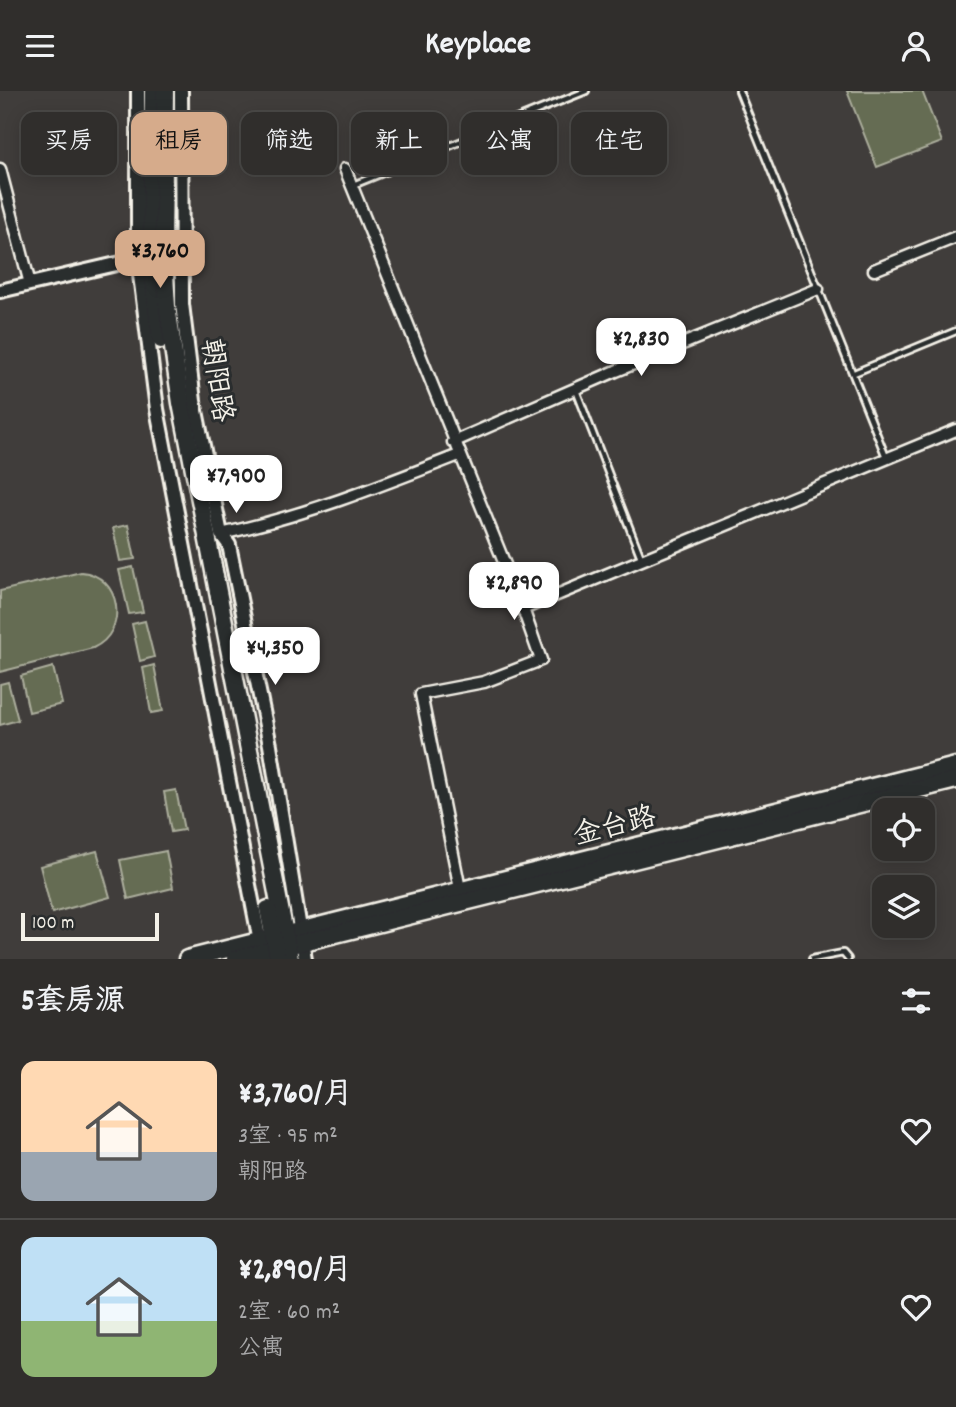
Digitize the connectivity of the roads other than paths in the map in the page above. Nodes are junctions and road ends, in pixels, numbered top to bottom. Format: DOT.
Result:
graph roads {
  1 [pos="138,91"];
  2 [pos="153,91"];
  3 [pos="165,91"];
  4 [pos="181,91"];
  5 [pos="586,91"];
  6 [pos="738,91"];
  7 [pos="0,169"];
  8 [pos="345,169"];
  9 [pos="352,186"];
  10 [pos="956,237"];
  11 [pos="138,259"];
  12 [pos="874,270"];
  13 [pos="30,284"];
  14 [pos="818,289"];
  15 [pos="0,291"];
  16 [pos="162,306"];
  17 [pos="956,331"];
  18 [pos="854,373"];
  19 [pos="576,390"];
  20 [pos="956,430"];
  21 [pos="453,442"];
  22 [pos="459,455"];
  23 [pos="887,458"];
  24 [pos="221,534"];
  25 [pos="642,561"];
  26 [pos="523,609"];
  27 [pos="956,765"];
  28 [pos="956,780"];
  29 [pos="460,889"];
  30 [pos="279,945"];
  31 [pos="187,959"];
  32 [pos="235,959"];
  33 [pos="305,959"];
  34 [pos="812,959"];
  35 [pos="848,959"];
  1 -- 11 [label="street, 朝阳路"];
  2 -- 16 [label="main road, 朝阳路"];
  3 -- 16 [label="main road, 朝阳路"];
  4 -- 16 [label="street, 朝阳路"];
  5 -- 9 [label="lane"];
  6 -- 14 [label="lane"];
  7 -- 13 [label="street"];
  8 -- 9 [label="street"];
  9 -- 21 [label="street"];
  10 -- 12 [label="street"];
  11 -- 13 [label="street"];
  11 -- 16 [label="street, 朝阳路"];
  13 -- 15 [label="street"];
  14 -- 18 [label="lane"];
  14 -- 19 [label="street"];
  16 -- 24 [label="street, 朝阳路"];
  16 -- 30 [label="main road, 朝阳路"];
  17 -- 18 [label="lane"];
  18 -- 23 [label="lane"];
  19 -- 21 [label="street"];
  19 -- 25 [label="lane"];
  20 -- 23 [label="street"];
  21 -- 22 [label="street"];
  22 -- 24 [label="street"];
  22 -- 26 [label="street"];
  23 -- 25 [label="street"];
  24 -- 30 [label="street, 朝阳路"];
  25 -- 26 [label="street"];
  26 -- 29 [label="street"];
  27 -- 29 [label="main road, 金台路"];
  28 -- 30 [label="main road, 金台路"];
  29 -- 30 [label="main road, 金台路"];
  30 -- 31 [label="main road"];
  30 -- 32 [label="main road"];
  30 -- 33 [label="street, 朝阳路"];
  34 -- 35 [label="lane"];
}
